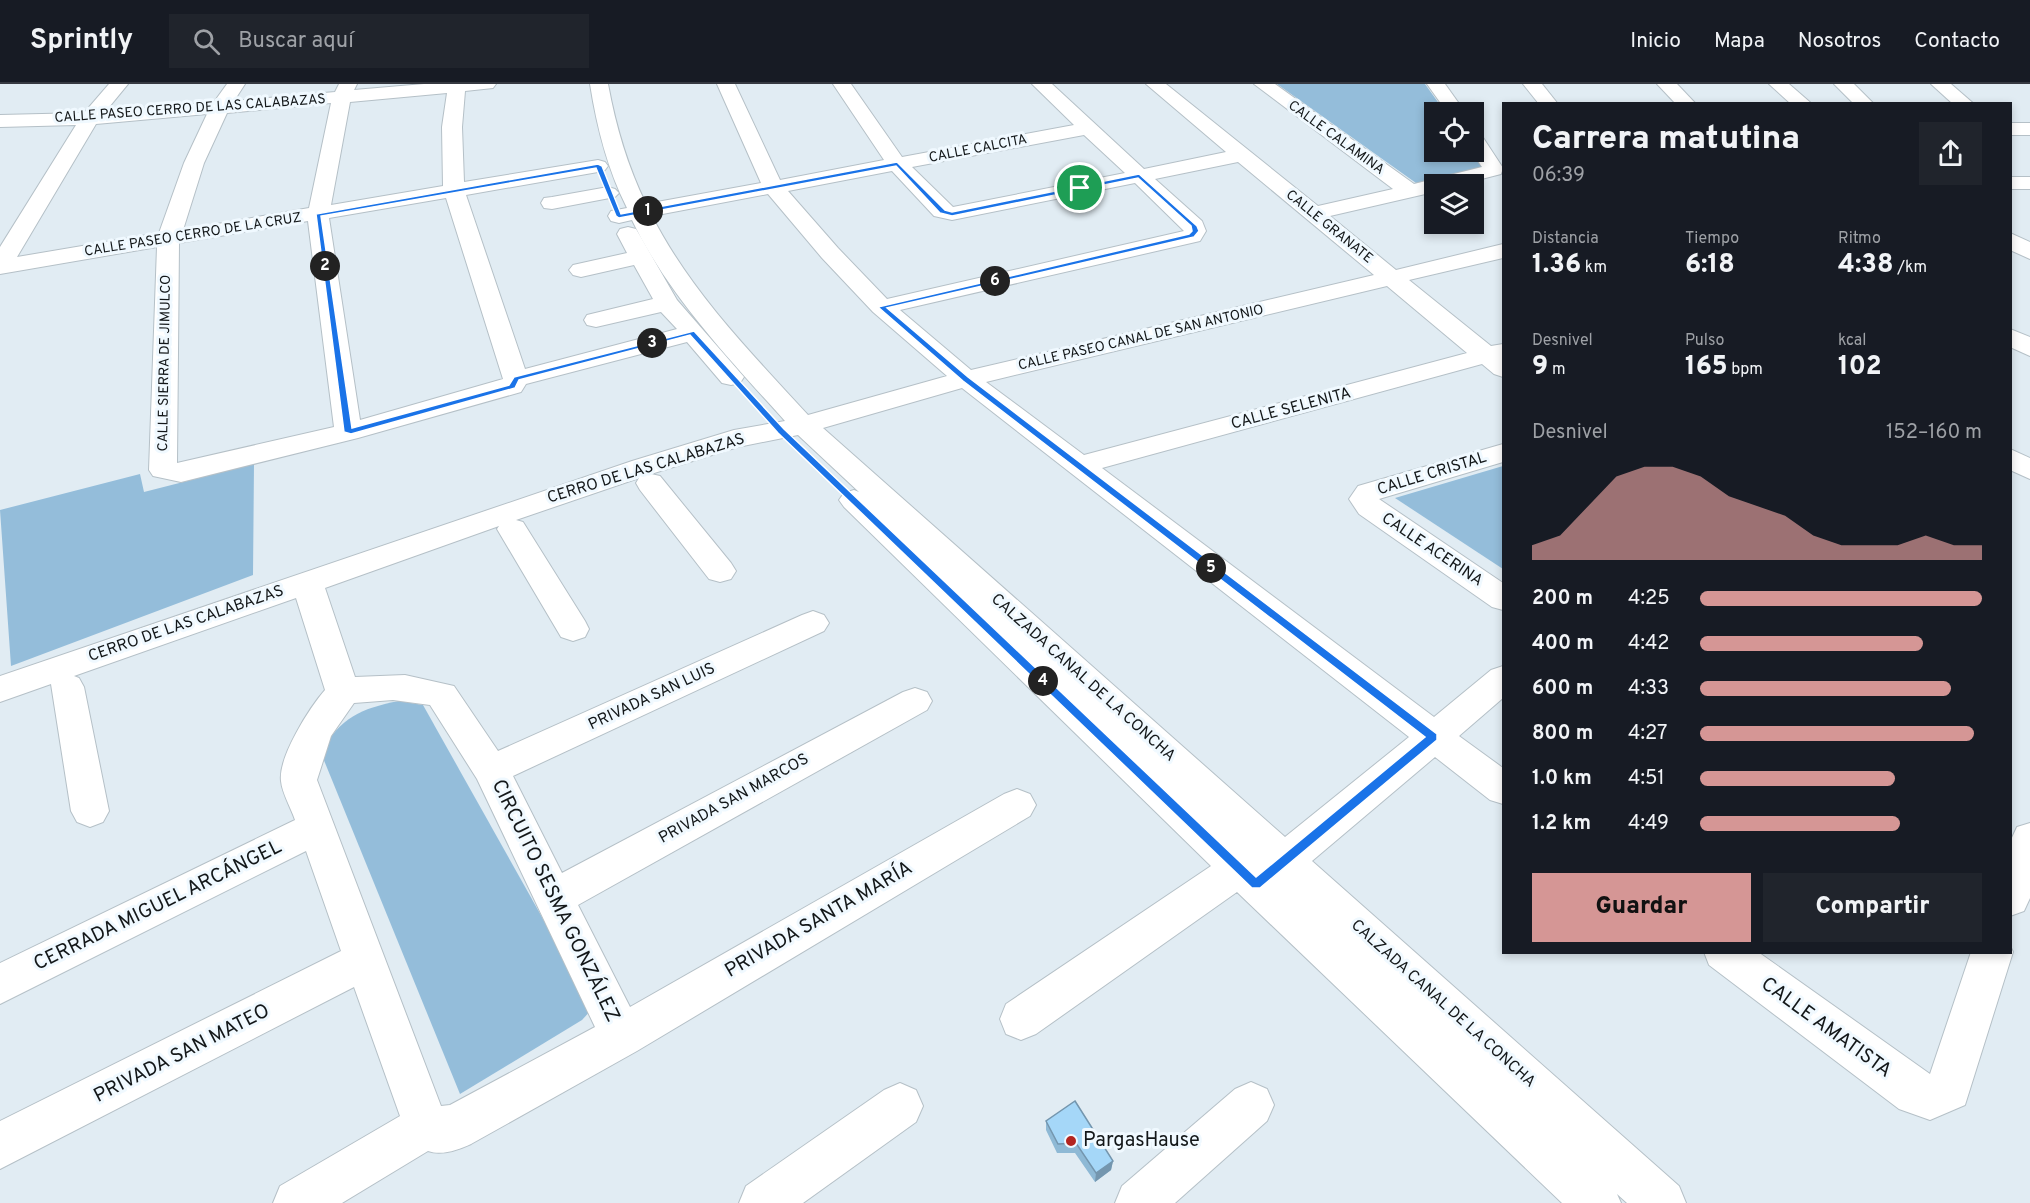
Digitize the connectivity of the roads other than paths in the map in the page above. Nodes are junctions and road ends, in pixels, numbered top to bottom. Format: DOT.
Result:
graph roads {
  1 [pos="119,84"];
  2 [pos="236,84"];
  3 [pos="487,84"];
  4 [pos="585,84"];
  5 [pos="599,84"];
  6 [pos="726,84"];
  7 [pos="842,84"];
  8 [pos="1041,84"];
  9 [pos="1155,84"];
  10 [pos="1263,84"];
  11 [pos="1436,84"];
  12 [pos="1532,84"];
  13 [pos="1666,84"];
  14 [pos="1778,84"];
  15 [pos="1843,84"];
  16 [pos="1940,84"];
  17 [pos="456,86"];
  18 [pos="1647,88"];
  19 [pos="345,91"];
  20 [pos="1449,102"];
  21 [pos="1547,102"];
  22 [pos="1660,102"];
  23 [pos="1685,102"];
  24 [pos="1800,102"];
  25 [pos="1863,102"];
  26 [pos="1962,102"];
  27 [pos="219,109"];
  28 [pos="88,120"];
  29 [pos="0,121"];
  30 [pos="1089,128"];
  31 [pos="2012,129"];
  32 [pos="2030,129"];
  33 [pos="1484,154"];
  34 [pos="1241,155"];
  35 [pos="897,164"];
  36 [pos="598,166"];
  37 [pos="1478,174"];
  38 [pos="1139,176"];
  39 [pos="2012,183"];
  40 [pos="2030,183"];
  41 [pos="773,187"];
  42 [pos="1424,188"];
  43 [pos="454,191"];
  44 [pos="1409,191"];
  45 [pos="608,193"];
  46 [pos="552,203"];
  47 [pos="1313,214"];
  48 [pos="318,215"];
  49 [pos="628,215"];
  50 [pos="168,240"];
  51 [pos="1502,251"];
  52 [pos="640,257"];
  53 [pos="0,266"];
  54 [pos="581,270"];
  55 [pos="1392,278"];
  56 [pos="668,303"];
  57 [pos="882,307"];
  58 [pos="596,320"];
  59 [pos="691,333"];
  60 [pos="2012,337"];
  61 [pos="2030,348"];
  62 [pos="2012,358"];
  63 [pos="1498,359"];
  64 [pos="2030,369"];
  65 [pos="516,379"];
  66 [pos="966,379"];
  67 [pos="792,428"];
  68 [pos="348,432"];
  69 [pos="1502,453"];
  70 [pos="2012,459"];
  71 [pos="1078,466"];
  72 [pos="2030,470"];
  73 [pos="650,483"];
  74 [pos="1364,499"];
  75 [pos="512,529"];
  76 [pos="720,571"];
  77 [pos="310,591"];
  78 [pos="1502,598"];
  79 [pos="813,623"];
  80 [pos="573,628"];
  81 [pos="1502,680"];
  82 [pos="67,687"];
  83 [pos="0,689"];
  84 [pos="343,692"];
  85 [pos="915,701"];
  86 [pos="0,713"];
  87 [pos="1433,737"];
  88 [pos="491,770"];
  89 [pos="1502,788"];
  90 [pos="1017,805"];
  91 [pos="90,811"];
  92 [pos="316,828"];
  93 [pos="2030,839"];
  94 [pos="1285,860"];
  95 [pos="1248,876"];
  96 [pos="2012,892"];
  97 [pos="553,898"];
  98 [pos="1727,954"];
  99 [pos="1991,954"];
  100 [pos="364,961"];
  101 [pos="0,984"];
  102 [pos="1021,1019"];
  103 [pos="621,1036"];
  104 [pos="1251,1105"];
  105 [pos="900,1106"];
  106 [pos="426,1126"];
  107 [pos="0,1146"];
  108 [pos="297,1203"];
  109 [pos="763,1203"];
  110 [pos="1139,1203"];
  111 [pos="1597,1203"];
  112 [pos="1662,1203"];
  1 -- 28 [label="street"];
  2 -- 27 [label="street, CALLE SIERRA DE JIMULCO"];
  3 -- 17 [label="street, CALLE PASEO CERRO DE LAS CALABAZAS"];
  4 -- 36 [label="street, CALZADA CANAL DE LA CONCHA"];
  5 -- 49 [label="street, CALZADA CANAL DE LA CONCHA"];
  6 -- 41 [label="street"];
  7 -- 35 [label="street"];
  8 -- 30 [label="street"];
  9 -- 34 [label="street, CALLE GRANATE"];
  10 -- 44 [label="street, CALLE CALAMINA"];
  11 -- 20 [label="street"];
  12 -- 21 [label="street"];
  13 -- 23 [label="street"];
  14 -- 24 [label="street"];
  15 -- 25 [label="street"];
  16 -- 26 [label="street"];
  17 -- 19 [label="street, CALLE PASEO CERRO DE LAS CALABAZAS"];
  17 -- 43 [label="street"];
  18 -- 22 [label="street"];
  19 -- 27 [label="street, CALLE PASEO CERRO DE LAS CALABAZAS"];
  19 -- 48 [label="street"];
  27 -- 28 [label="street, CALLE PASEO CERRO DE LAS CALABAZAS"];
  27 -- 50 [label="street, CALLE SIERRA DE JIMULCO"];
  28 -- 29 [label="street, CALLE PASEO CERRO DE LAS CALABAZAS"];
  28 -- 53 [label="street"];
  30 -- 35 [label="street, CALLE CALCITA"];
  30 -- 38 [label="street"];
  31 -- 32 [label="street"];
  33 -- 37 [label="street"];
  34 -- 38 [label="street"];
  34 -- 47 [label="street, CALLE GRANATE"];
  35 -- 38 [label="street"];
  35 -- 41 [label="street, CALLE CALCITA"];
  36 -- 43 [label="street, CALLE PASEO CERRO DE LA CRUZ"];
  36 -- 45 [label="street, CALZADA CANAL DE LA CONCHA"];
  38 -- 57 [label="street"];
  39 -- 40 [label="street"];
  41 -- 49 [label="street, CALLE CALCITA"];
  41 -- 57 [label="street"];
  42 -- 44 [label="street"];
  43 -- 48 [label="street, CALLE PASEO CERRO DE LA CRUZ"];
  43 -- 65 [label="street"];
  44 -- 47 [label="street"];
  45 -- 46 [label="street"];
  45 -- 49 [label="street, CALZADA CANAL DE LA CONCHA"];
  47 -- 55 [label="street, CALLE GRANATE"];
  48 -- 50 [label="street, CALLE PASEO CERRO DE LA CRUZ"];
  48 -- 68 [label="street"];
  49 -- 52 [label="street, CALZADA CANAL DE LA CONCHA"];
  49 -- 67 [label="street, CALZADA CANAL DE LA CONCHA"];
  50 -- 53 [label="street, CALLE PASEO CERRO DE LA CRUZ"];
  50 -- 68 [label="street, CALLE SIERRA DE JIMULCO"];
  51 -- 55 [label="street, CALLE PASEO CANAL DE SAN ANTONIO"];
  52 -- 54 [label="street"];
  52 -- 56 [label="street, CALZADA CANAL DE LA CONCHA"];
  55 -- 63 [label="street, CALLE GRANATE"];
  55 -- 66 [label="street, CALLE PASEO CANAL DE SAN ANTONIO"];
  56 -- 58 [label="street"];
  56 -- 59 [label="street, CALZADA CANAL DE LA CONCHA"];
  57 -- 66 [label="street"];
  59 -- 65 [label="street"];
  59 -- 67 [label="street, CALZADA CANAL DE LA CONCHA"];
  60 -- 61 [label="street"];
  62 -- 64 [label="street"];
  63 -- 71 [label="street, CALLE SELENITA"];
  65 -- 68 [label="street"];
  66 -- 67 [label="street, CALLE PASEO CANAL DE SAN ANTONIO"];
  66 -- 71 [label="street"];
  67 -- 73 [label="street, CERRO DE LAS CALABAZAS"];
  67 -- 77 [label="street, CERRO DE LAS CALABAZAS"];
  67 -- 94 [label="street, CALZADA CANAL DE LA CONCHA"];
  67 -- 95 [label="street, CALZADA CANAL DE LA CONCHA"];
  69 -- 74 [label="street, CALLE CRISTAL"];
  70 -- 72 [label="street"];
  71 -- 87 [label="street"];
  73 -- 75 [label="street, CERRO DE LAS CALABAZAS"];
  73 -- 76 [label="street"];
  74 -- 78 [label="street, CALLE ACERINA"];
  75 -- 77 [label="street, CERRO DE LAS CALABAZAS"];
  75 -- 80 [label="street"];
  77 -- 82 [label="street, CERRO DE LAS CALABAZAS"];
  77 -- 83 [label="street, CERRO DE LAS CALABAZAS"];
  77 -- 84 [label="street"];
  79 -- 88 [label="street, PRIVADA SAN LUIS"];
  81 -- 87 [label="street"];
  82 -- 86 [label="street, CERRO DE LAS CALABAZAS"];
  82 -- 91 [label="street"];
  84 -- 88 [label="street, CIRCUITO SESMA GONZÁLEZ"];
  84 -- 92 [label="street"];
  85 -- 97 [label="street, PRIVADA SAN MARCOS"];
  87 -- 89 [label="street"];
  87 -- 94 [label="street"];
  88 -- 97 [label="street, CIRCUITO SESMA GONZÁLEZ"];
  90 -- 103 [label="street, PRIVADA SANTA MARÍA"];
  92 -- 100 [label="street"];
  92 -- 101 [label="street, CERRADA MIGUEL ARCÁNGEL"];
  93 -- 96 [label="street"];
  94 -- 95 [label="street"];
  94 -- 112 [label="street, CALZADA CANAL DE LA CONCHA"];
  95 -- 102 [label="street"];
  95 -- 111 [label="street, CALZADA CANAL DE LA CONCHA"];
  97 -- 103 [label="street, CIRCUITO SESMA GONZÁLEZ"];
  98 -- 99 [label="street, CALLE AMATISTA"];
  100 -- 106 [label="street"];
  100 -- 107 [label="street, PRIVADA SAN MATEO"];
  103 -- 106 [label="street, CIRCUITO SESMA GONZÁLEZ"];
  104 -- 110 [label="street"];
  105 -- 109 [label="street"];
  106 -- 108 [label="street"];
}
